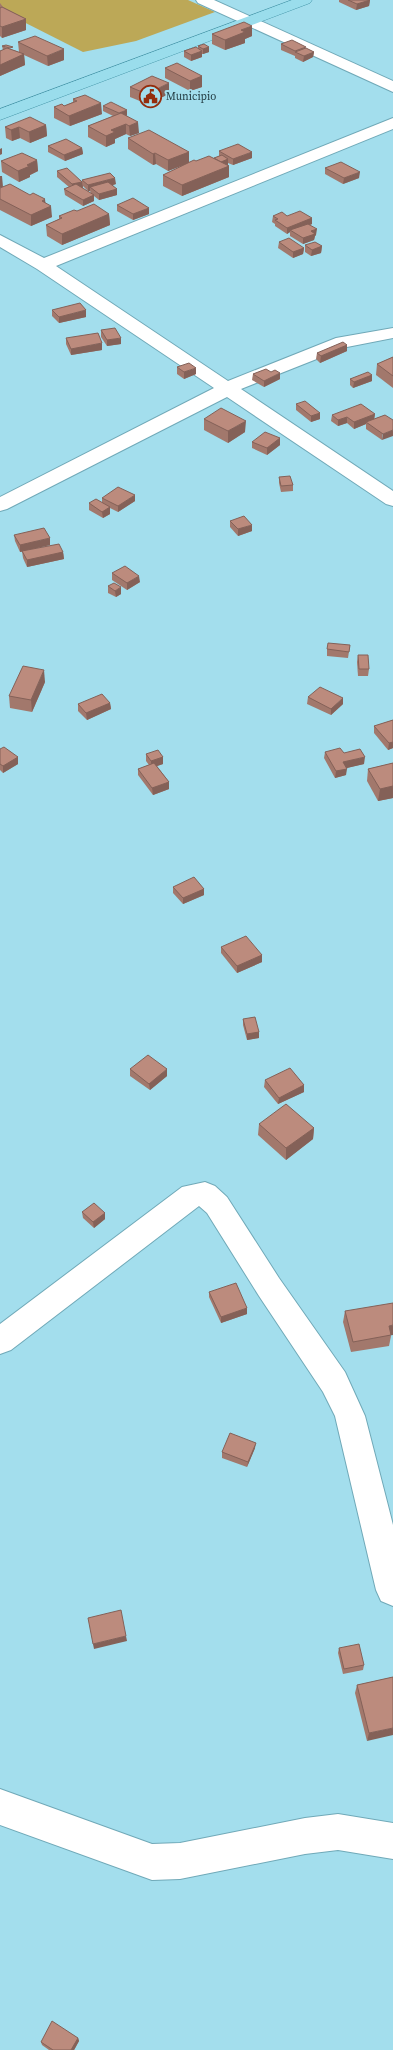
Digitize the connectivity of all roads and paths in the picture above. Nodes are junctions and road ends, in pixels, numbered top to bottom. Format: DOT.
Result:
graph roads {
  1 [pos="203,0"];
  2 [pos="305,0"];
  3 [pos="250,20"];
  4 [pos="393,87"];
  5 [pos="0,116"];
  6 [pos="393,122"];
  7 [pos="0,240"];
  8 [pos="43,265"];
  9 [pos="390,333"];
  10 [pos="226,389"];
  11 [pos="393,500"];
  12 [pos="0,505"];
  13 [pos="0,1341"];
  14 [pos="393,1590"];
  15 [pos="0,1807"];
  16 [pos="393,1841"];
  1 -- 3 [label="street"];
  2 -- 3 [label="main road"];
  3 -- 4 [label="street"];
  3 -- 5 [label="main road"];
  6 -- 8 [label="street"];
  7 -- 8 [label="street"];
  8 -- 10 [label="street"];
  9 -- 10 [label="street"];
  10 -- 11 [label="street"];
  10 -- 12 [label="street"];
  13 -- 14 [label="street"];
  15 -- 16 [label="street"];
}
